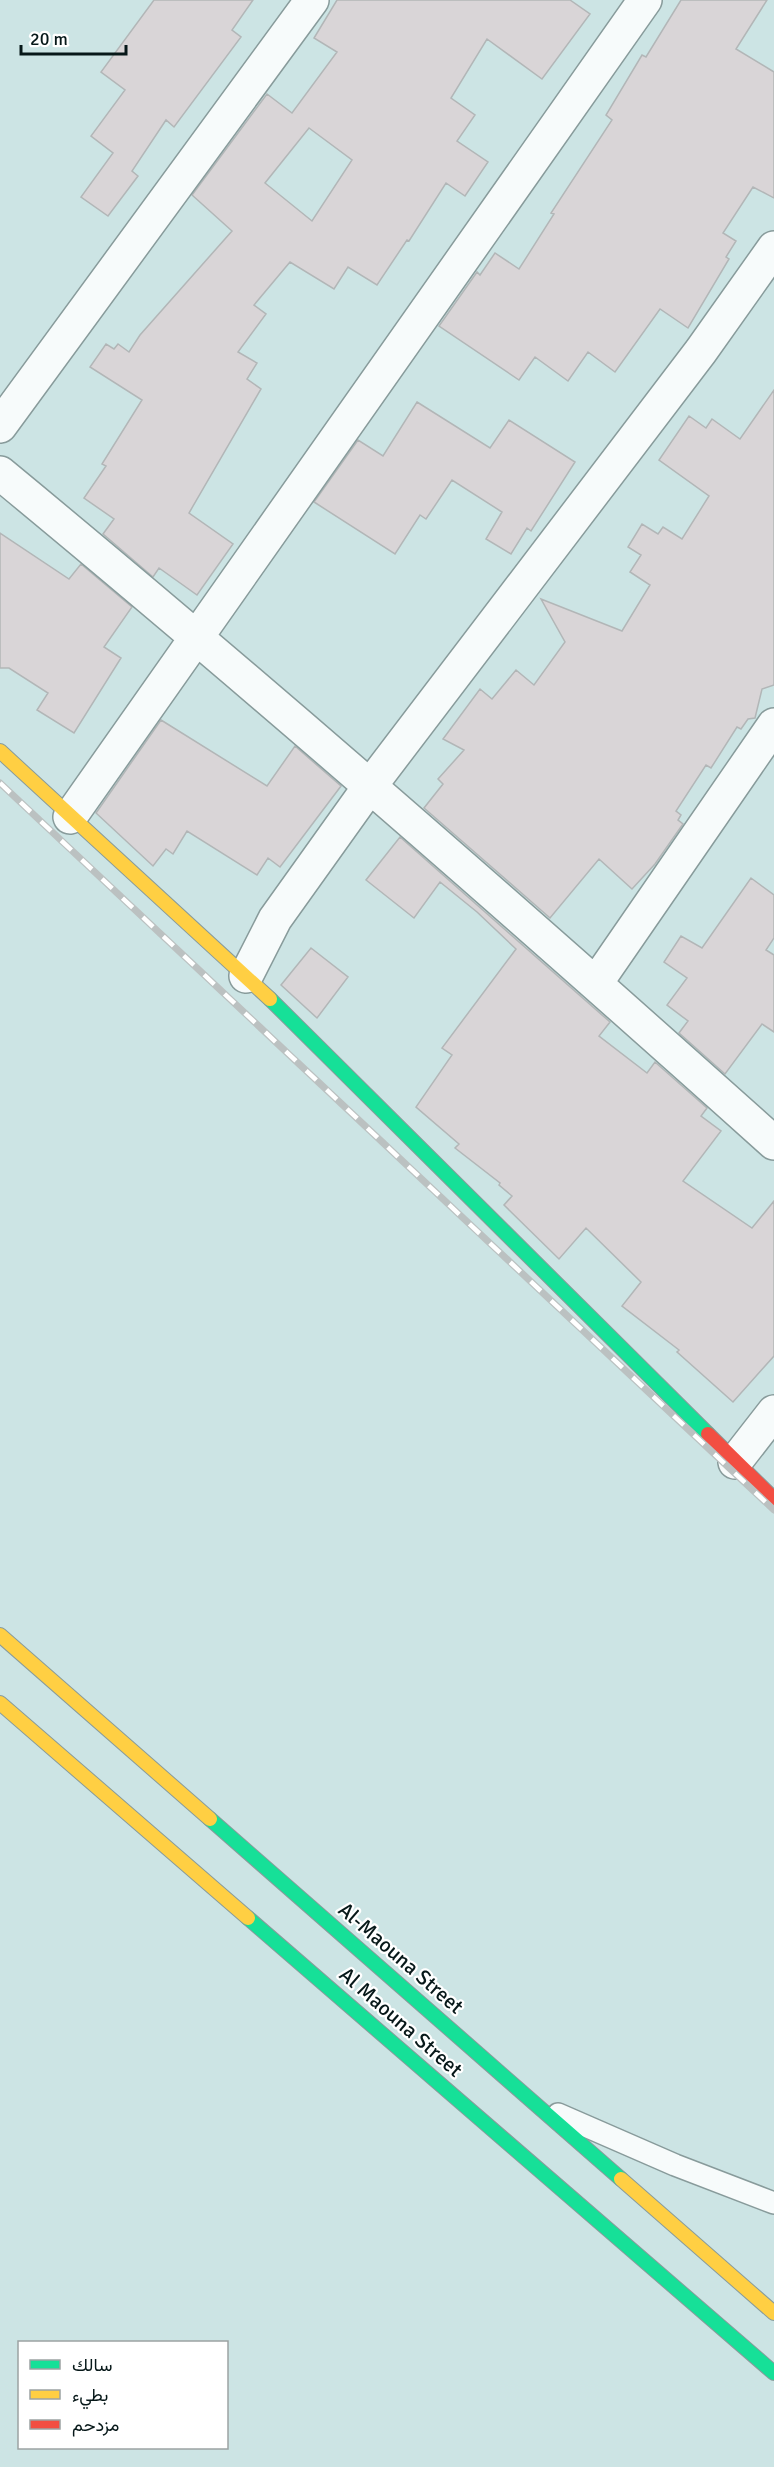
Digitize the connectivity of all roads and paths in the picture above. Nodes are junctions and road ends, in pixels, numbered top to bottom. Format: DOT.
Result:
graph roads {
  1 [pos="312,0"];
  2 [pos="645,0"];
  3 [pos="774,248"];
  4 [pos="0,426"];
  5 [pos="0,473"];
  6 [pos="197,635"];
  7 [pos="774,725"];
  8 [pos="0,751"];
  9 [pos="370,786"];
  10 [pos="70,817"];
  11 [pos="246,976"];
  12 [pos="596,983"];
  13 [pos="774,1143"];
  14 [pos="774,1412"];
  15 [pos="735,1461"];
  16 [pos="774,1499"];
  17 [pos="0,1635"];
  18 [pos="0,1703"];
  19 [pos="533,2103"];
  20 [pos="774,2203"];
  21 [pos="774,2313"];
  22 [pos="774,2373"];
  1 -- 4 [label="street"];
  2 -- 6 [label="street"];
  3 -- 9 [label="street"];
  5 -- 6 [label="street"];
  6 -- 9 [label="street"];
  6 -- 10 [label="street"];
  7 -- 12 [label="street"];
  8 -- 10 [label="main road"];
  9 -- 11 [label="street"];
  9 -- 12 [label="street"];
  10 -- 11 [label="main road"];
  11 -- 15 [label="main road"];
  12 -- 13 [label="street"];
  14 -- 15 [label="street"];
  15 -- 16 [label="main road"];
  17 -- 19 [label="main road, Al-Maouna Street"];
  18 -- 22 [label="main road, Al Maouna Street"];
  19 -- 20 [label="lane"];
  19 -- 21 [label="main road, Al-Maouna Street"];
}
